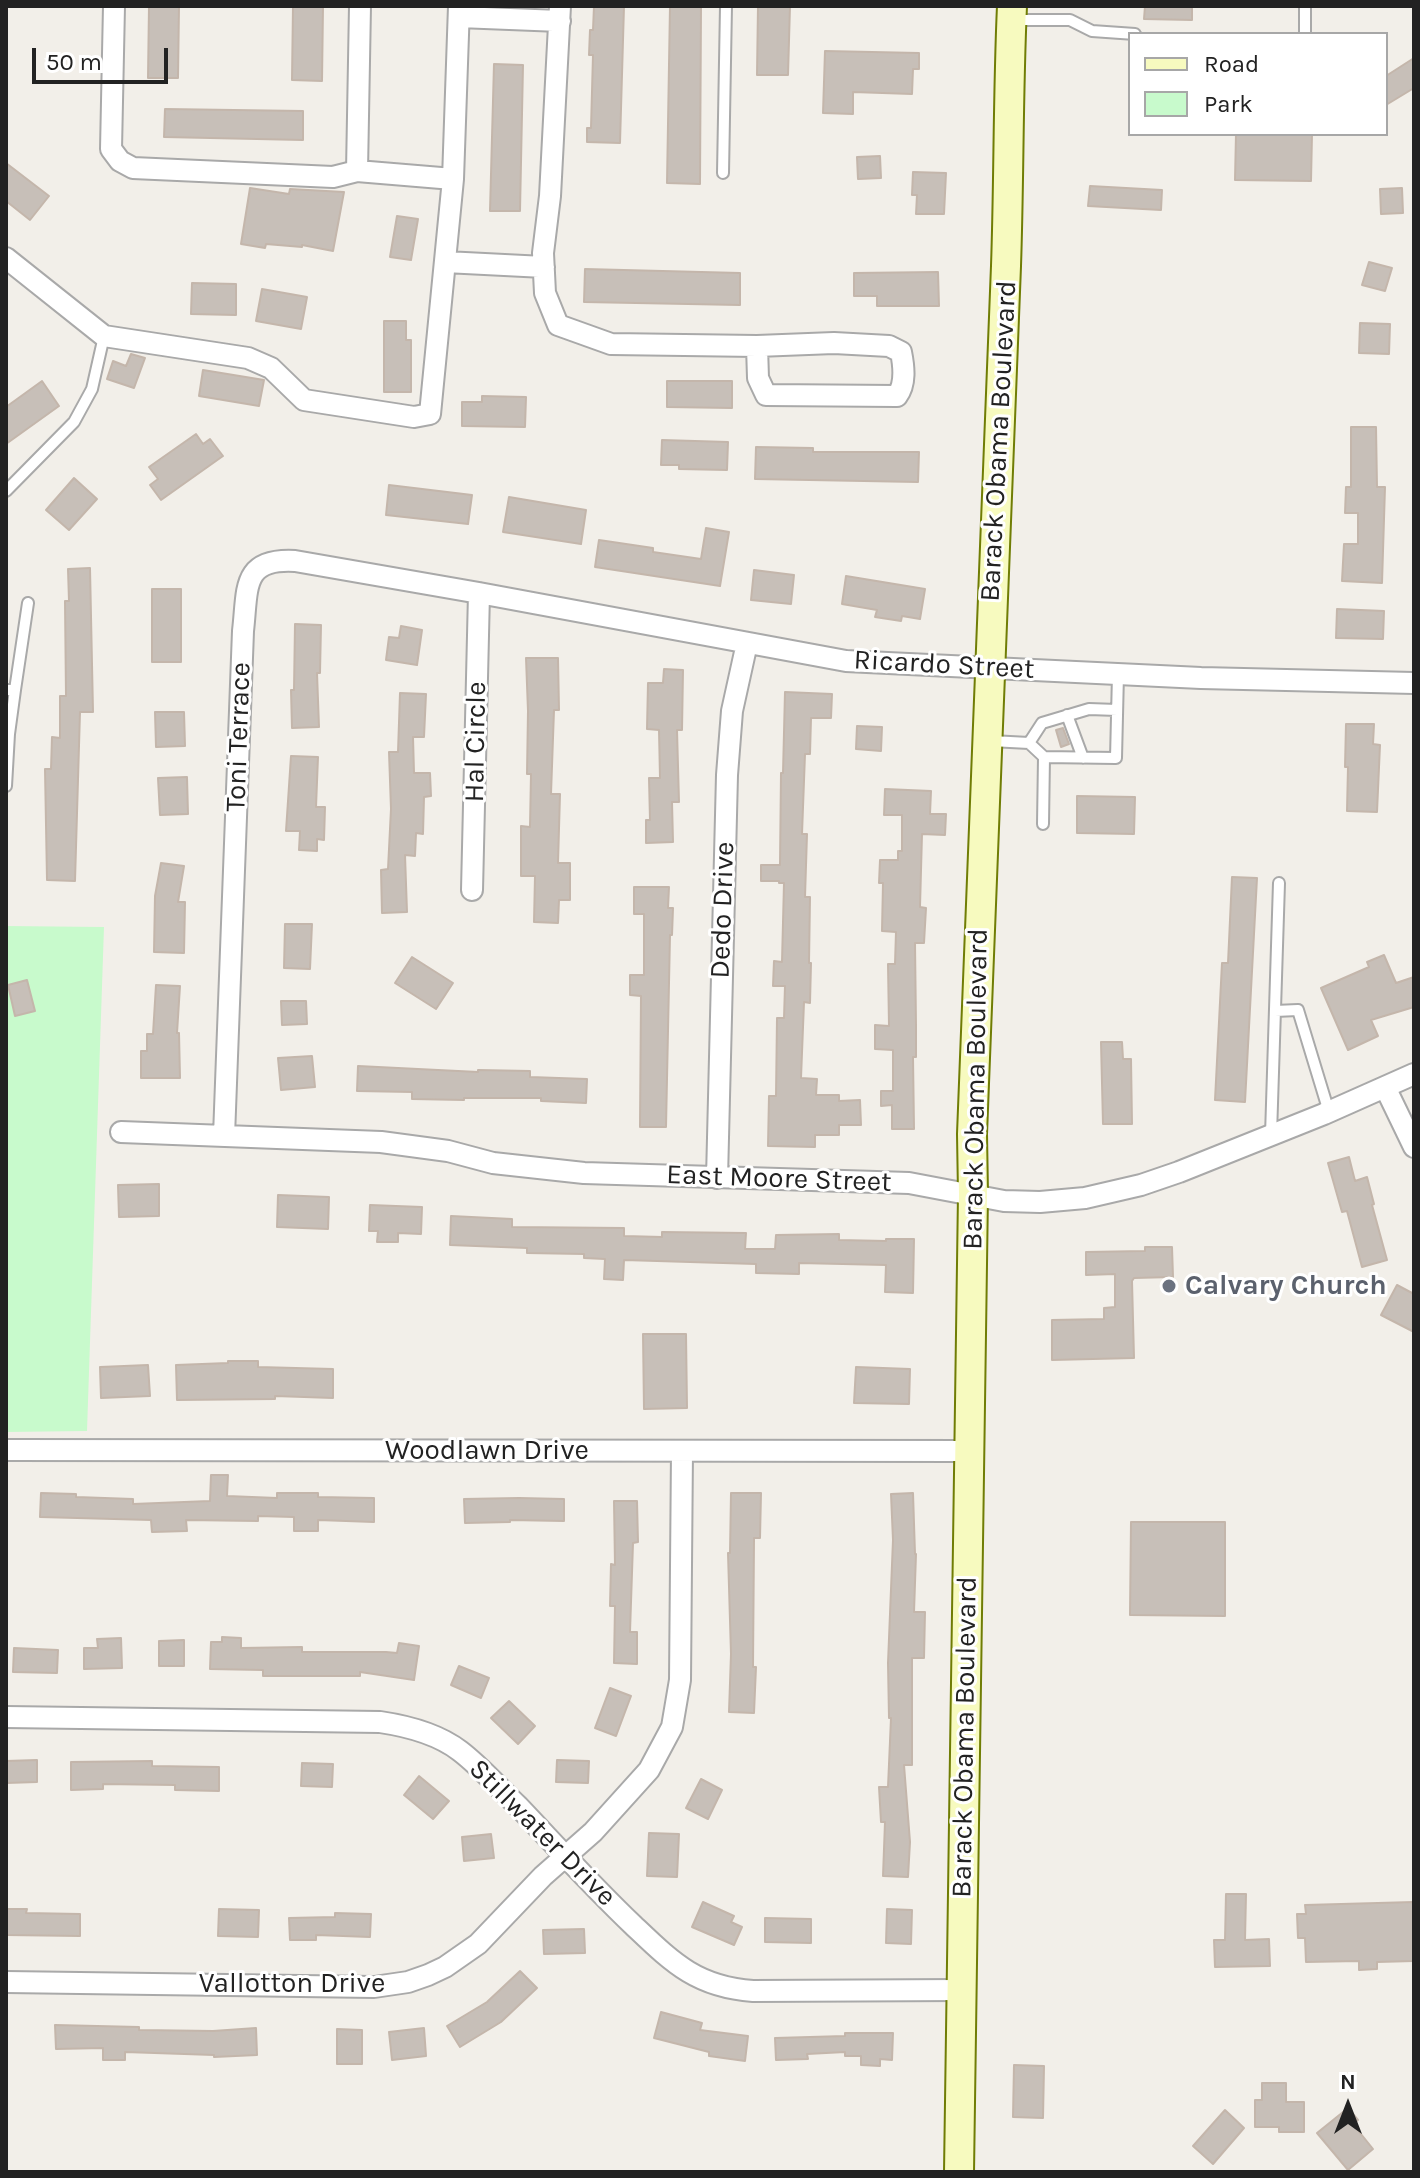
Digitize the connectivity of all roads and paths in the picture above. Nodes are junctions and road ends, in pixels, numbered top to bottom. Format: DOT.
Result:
graph roads {
  1 [pos="114,6"];
  2 [pos="360,6"];
  3 [pos="726,6"];
  4 [pos="1070,6"];
  5 [pos="1305,6"];
  6 [pos="459,12"];
  7 [pos="1012,13"];
  8 [pos="560,14"];
  9 [pos="1070,20"];
  10 [pos="1305,32"];
  11 [pos="1128,34"];
  12 [pos="357,171"];
  13 [pos="723,173"];
  14 [pos="453,179"];
  15 [pos="6,258"];
  16 [pos="445,262"];
  17 [pos="544,267"];
  18 [pos="104,336"];
  19 [pos="757,346"];
  20 [pos="6,491"];
  21 [pos="479,593"];
  22 [pos="28,603"];
  23 [pos="747,643"];
  24 [pos="989,667"];
  25 [pos="1118,674"];
  26 [pos="1414,683"];
  27 [pos="11,690"];
  28 [pos="1117,710"];
  29 [pos="1067,715"];
  30 [pos="986,741"];
  31 [pos="1029,743"];
  32 [pos="1044,757"];
  33 [pos="1083,758"];
  34 [pos="6,786"];
  35 [pos="1043,824"];
  36 [pos="1279,883"];
  37 [pos="472,890"];
  38 [pos="1275,1011"];
  39 [pos="1414,1074"];
  40 [pos="1385,1087"];
  41 [pos="1329,1112"];
  42 [pos="121,1132"];
  43 [pos="1271,1135"];
  44 [pos="224,1136"];
  45 [pos="1414,1147"];
  46 [pos="717,1178"];
  47 [pos="973,1194"];
  48 [pos="6,1450"];
  49 [pos="682,1451"];
  50 [pos="968,1451"];
  51 [pos="6,1717"];
  52 [pos="565,1857"];
  53 [pos="6,1982"];
  54 [pos="962,1990"];
  55 [pos="959,2172"];
  1 -- 12 [label="street"];
  2 -- 12 [label="street"];
  3 -- 13 [label="lane"];
  4 -- 9 [label="lane"];
  5 -- 10 [label="lane"];
  6 -- 8 [label="street"];
  6 -- 14 [label="street"];
  7 -- 9 [label="lane"];
  7 -- 24 [label="main road, Barack Obama Boulevard"];
  8 -- 17 [label="street"];
  9 -- 11 [label="lane"];
  12 -- 14 [label="street"];
  14 -- 16 [label="street"];
  15 -- 18 [label="street"];
  16 -- 17 [label="street"];
  16 -- 18 [label="street"];
  17 -- 19 [label="street"];
  18 -- 20 [label="lane"];
  19 -- 19 [label="street"];
  21 -- 23 [label="street, Ricardo Street"];
  21 -- 37 [label="street, Hal Circle"];
  21 -- 44 [label="street, Toni Terrace"];
  22 -- 27 [label="lane"];
  23 -- 24 [label="street, Ricardo Street"];
  23 -- 46 [label="street, Dedo Drive"];
  24 -- 25 [label="street, Ricardo Street"];
  24 -- 30 [label="main road, Barack Obama Boulevard"];
  25 -- 26 [label="street, Ricardo Street"];
  25 -- 28 [label="lane"];
  27 -- 34 [label="lane"];
  28 -- 29 [label="lane"];
  28 -- 33 [label="lane"];
  29 -- 31 [label="lane"];
  29 -- 33 [label="lane"];
  30 -- 31 [label="lane"];
  30 -- 47 [label="main road, Barack Obama Boulevard"];
  31 -- 32 [label="lane"];
  32 -- 33 [label="lane"];
  32 -- 35 [label="lane"];
  36 -- 38 [label="lane"];
  38 -- 41 [label="lane"];
  38 -- 43 [label="lane"];
  39 -- 40 [label="street, East Moore Street"];
  40 -- 41 [label="street, East Moore Street"];
  40 -- 45 [label="street"];
  41 -- 43 [label="street, East Moore Street"];
  42 -- 44 [label="street, East Moore Street"];
  43 -- 47 [label="street, East Moore Street"];
  44 -- 46 [label="street, East Moore Street"];
  46 -- 47 [label="street, East Moore Street"];
  47 -- 50 [label="main road, Barack Obama Boulevard"];
  48 -- 49 [label="street, Woodlawn Drive"];
  49 -- 50 [label="street, Woodlawn Drive"];
  49 -- 52 [label="street, Vallotton Drive"];
  50 -- 54 [label="main road, Barack Obama Boulevard"];
  51 -- 52 [label="street, Stillwater Drive"];
  52 -- 53 [label="street, Vallotton Drive"];
  52 -- 54 [label="street, Stillwater Drive"];
  54 -- 55 [label="main road, Barack Obama Boulevard"];
}
